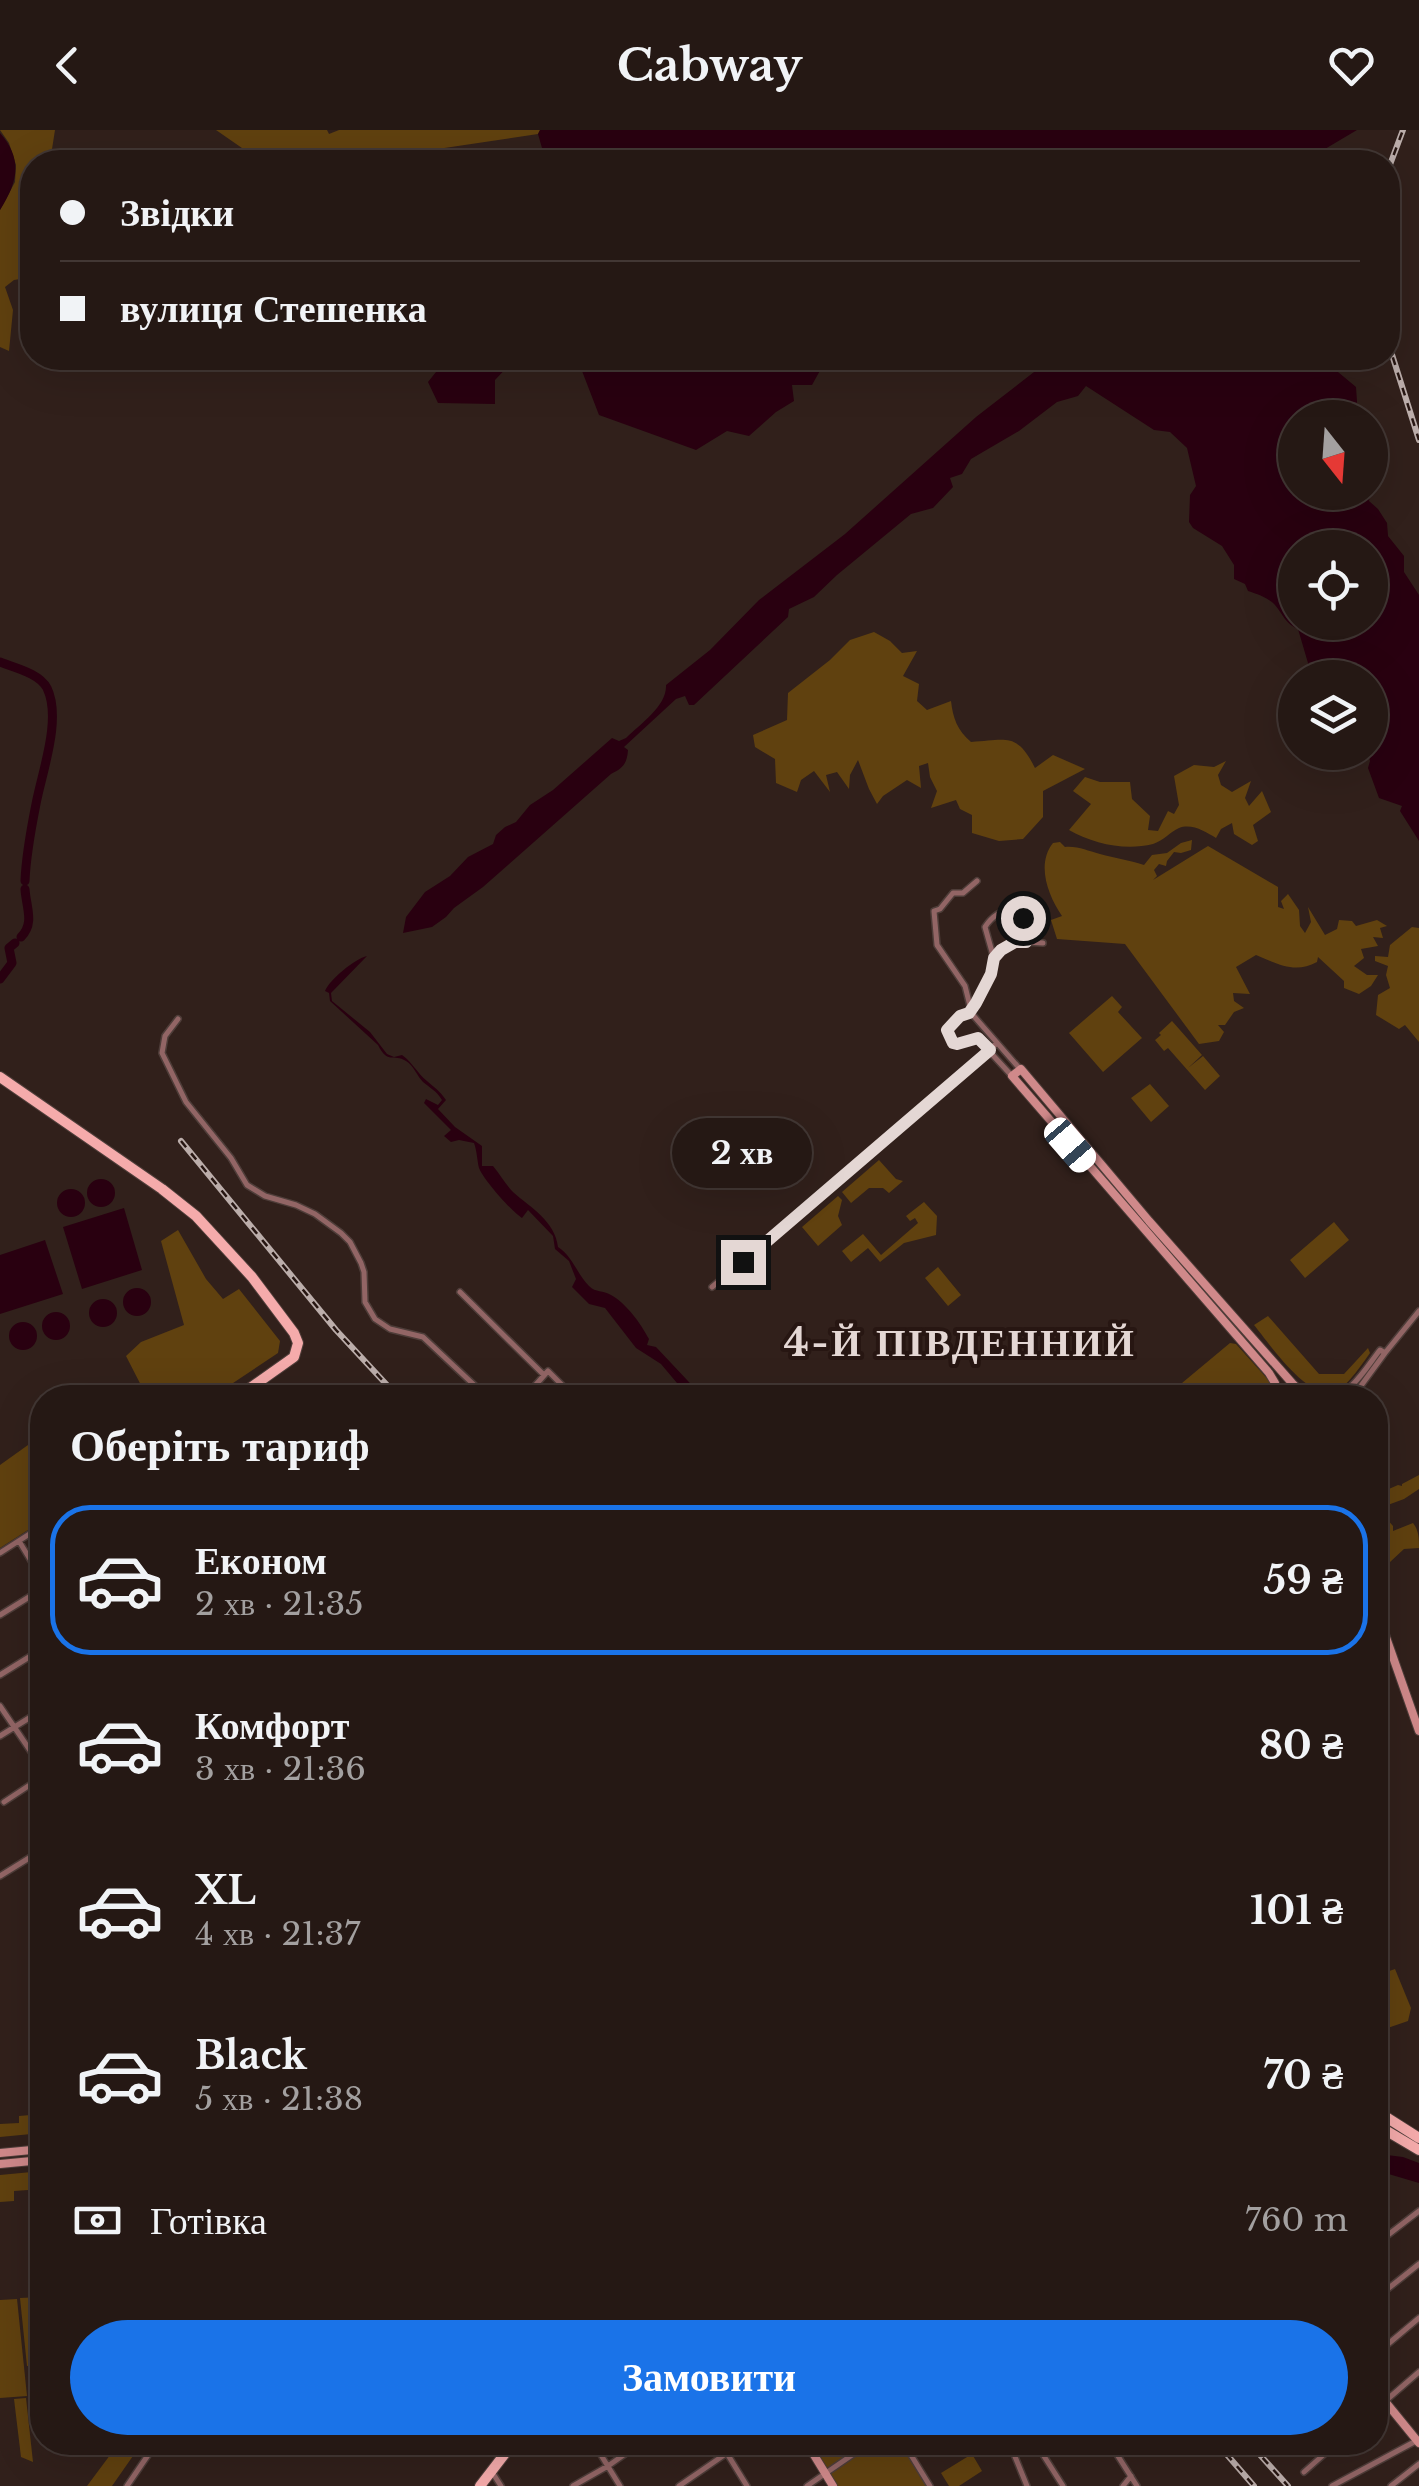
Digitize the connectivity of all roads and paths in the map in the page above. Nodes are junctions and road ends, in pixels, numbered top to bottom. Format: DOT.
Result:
graph roads {
  1 [pos="976,881"];
  2 [pos="1026,942"];
  3 [pos="1043,943"];
  4 [pos="994,958"];
  5 [pos="970,1011"];
  6 [pos="178,1020"];
  7 [pos="998,1042"];
  8 [pos="990,1050"];
  9 [pos="1021,1069"];
  10 [pos="1012,1076"];
  11 [pos="0,1077"];
  12 [pos="712,1287"];
  13 [pos="460,1292"];
  14 [pos="1419,1311"];
  15 [pos="1383,1351"];
  16 [pos="544,1375"];
  17 [pos="262,1385"];
  18 [pos="474,1385"];
  19 [pos="535,1385"];
  20 [pos="562,1385"];
  21 [pos="1275,1385"];
  22 [pos="1295,1385"];
  23 [pos="1351,1385"];
  24 [pos="1361,1385"];
  25 [pos="30,1534"];
  26 [pos="19,1541"];
  27 [pos="0,1553"];
  28 [pos="30,1560"];
  29 [pos="30,1595"];
  30 [pos="0,1614"];
  31 [pos="1388,1643"];
  32 [pos="30,1656"];
  33 [pos="0,1675"];
  34 [pos="0,1706"];
  35 [pos="30,1717"];
  36 [pos="14,1727"];
  37 [pos="1419,1731"];
  38 [pos="0,1736"];
  39 [pos="30,1750"];
  40 [pos="30,1785"];
  41 [pos="4,1802"];
  42 [pos="30,1857"];
  43 [pos="0,1876"];
  44 [pos="1388,2120"];
  45 [pos="1388,2132"];
  46 [pos="1419,2138"];
  47 [pos="30,2150"];
  48 [pos="1419,2150"];
  49 [pos="0,2153"];
  50 [pos="30,2161"];
  51 [pos="0,2164"];
  52 [pos="1419,2211"];
  53 [pos="1388,2235"];
  54 [pos="1419,2264"];
  55 [pos="1388,2289"];
  56 [pos="1419,2318"];
  57 [pos="1388,2344"];
  58 [pos="1419,2372"];
  59 [pos="1388,2398"];
  60 [pos="1388,2405"];
  61 [pos="1418,2441"];
  62 [pos="148,2455"];
  63 [pos="504,2455"];
  64 [pos="601,2455"];
  65 [pos="624,2455"];
  66 [pos="723,2455"];
  67 [pos="727,2455"];
  68 [pos="814,2455"];
  69 [pos="853,2455"];
  70 [pos="911,2455"];
  71 [pos="1014,2455"];
  72 [pos="1043,2455"];
  73 [pos="1117,2455"];
  74 [pos="1323,2455"];
  75 [pos="1419,2464"];
  76 [pos="608,2466"];
  77 [pos="492,2471"];
  78 [pos="1304,2472"];
  79 [pos="826,2474"];
  80 [pos="1131,2476"];
  81 [pos="127,2486"];
  82 [pos="480,2486"];
  83 [pos="502,2486"];
  84 [pos="573,2486"];
  85 [pos="620,2486"];
  86 [pos="679,2486"];
  87 [pos="748,2486"];
  88 [pos="807,2486"];
  89 [pos="834,2486"];
  90 [pos="930,2486"];
  91 [pos="1027,2486"];
  92 [pos="1063,2486"];
  93 [pos="1123,2486"];
  94 [pos="1137,2486"];
  95 [pos="1332,2486"];
  96 [pos="1392,2486"];
  1 -- 5 [label="street"];
  2 -- 3 [label="street"];
  2 -- 4 [label="street"];
  2 -- 4 [label="street"];
  4 -- 5 [label="street"];
  5 -- 7 [label="street"];
  5 -- 8 [label="street"];
  6 -- 18 [label="street"];
  7 -- 8 [label="street"];
  7 -- 9 [label="street"];
  8 -- 10 [label="street"];
  8 -- 12 [label="street"];
  9 -- 10 [label="street"];
  9 -- 22 [label="street"];
  10 -- 21 [label="street"];
  11 -- 17 [label="main road"];
  13 -- 16 [label="street"];
  14 -- 15 [label="street"];
  15 -- 23 [label="street"];
  15 -- 24 [label="street"];
  16 -- 19 [label="street"];
  16 -- 20 [label="street"];
  25 -- 26 [label="street"];
  26 -- 27 [label="street"];
  26 -- 28 [label="street"];
  29 -- 30 [label="street"];
  31 -- 37 [label="street"];
  32 -- 33 [label="street"];
  34 -- 36 [label="street"];
  35 -- 36 [label="street"];
  36 -- 38 [label="street"];
  36 -- 39 [label="street"];
  40 -- 41 [label="street"];
  42 -- 43 [label="street"];
  44 -- 46 [label="main road"];
  45 -- 48 [label="main road"];
  47 -- 49 [label="street"];
  50 -- 51 [label="street"];
  52 -- 53 [label="street"];
  54 -- 55 [label="street"];
  56 -- 57 [label="street"];
  58 -- 59 [label="street"];
  60 -- 61 [label="street"];
  61 -- 95 [label="street"];
  62 -- 81 [label="street"];
  63 -- 77 [label="main road"];
  64 -- 76 [label="street"];
  65 -- 76 [label="street"];
  66 -- 86 [label="street"];
  67 -- 87 [label="street"];
  68 -- 79 [label="street"];
  69 -- 79 [label="street"];
  70 -- 90 [label="street"];
  71 -- 91 [label="street"];
  72 -- 92 [label="street"];
  73 -- 80 [label="street"];
  74 -- 78 [label="street"];
  75 -- 96 [label="street"];
  76 -- 84 [label="street"];
  76 -- 85 [label="street"];
  77 -- 82 [label="main road"];
  77 -- 83 [label="street"];
  79 -- 88 [label="street"];
  79 -- 89 [label="street"];
  80 -- 93 [label="street"];
  80 -- 94 [label="street"];
}
